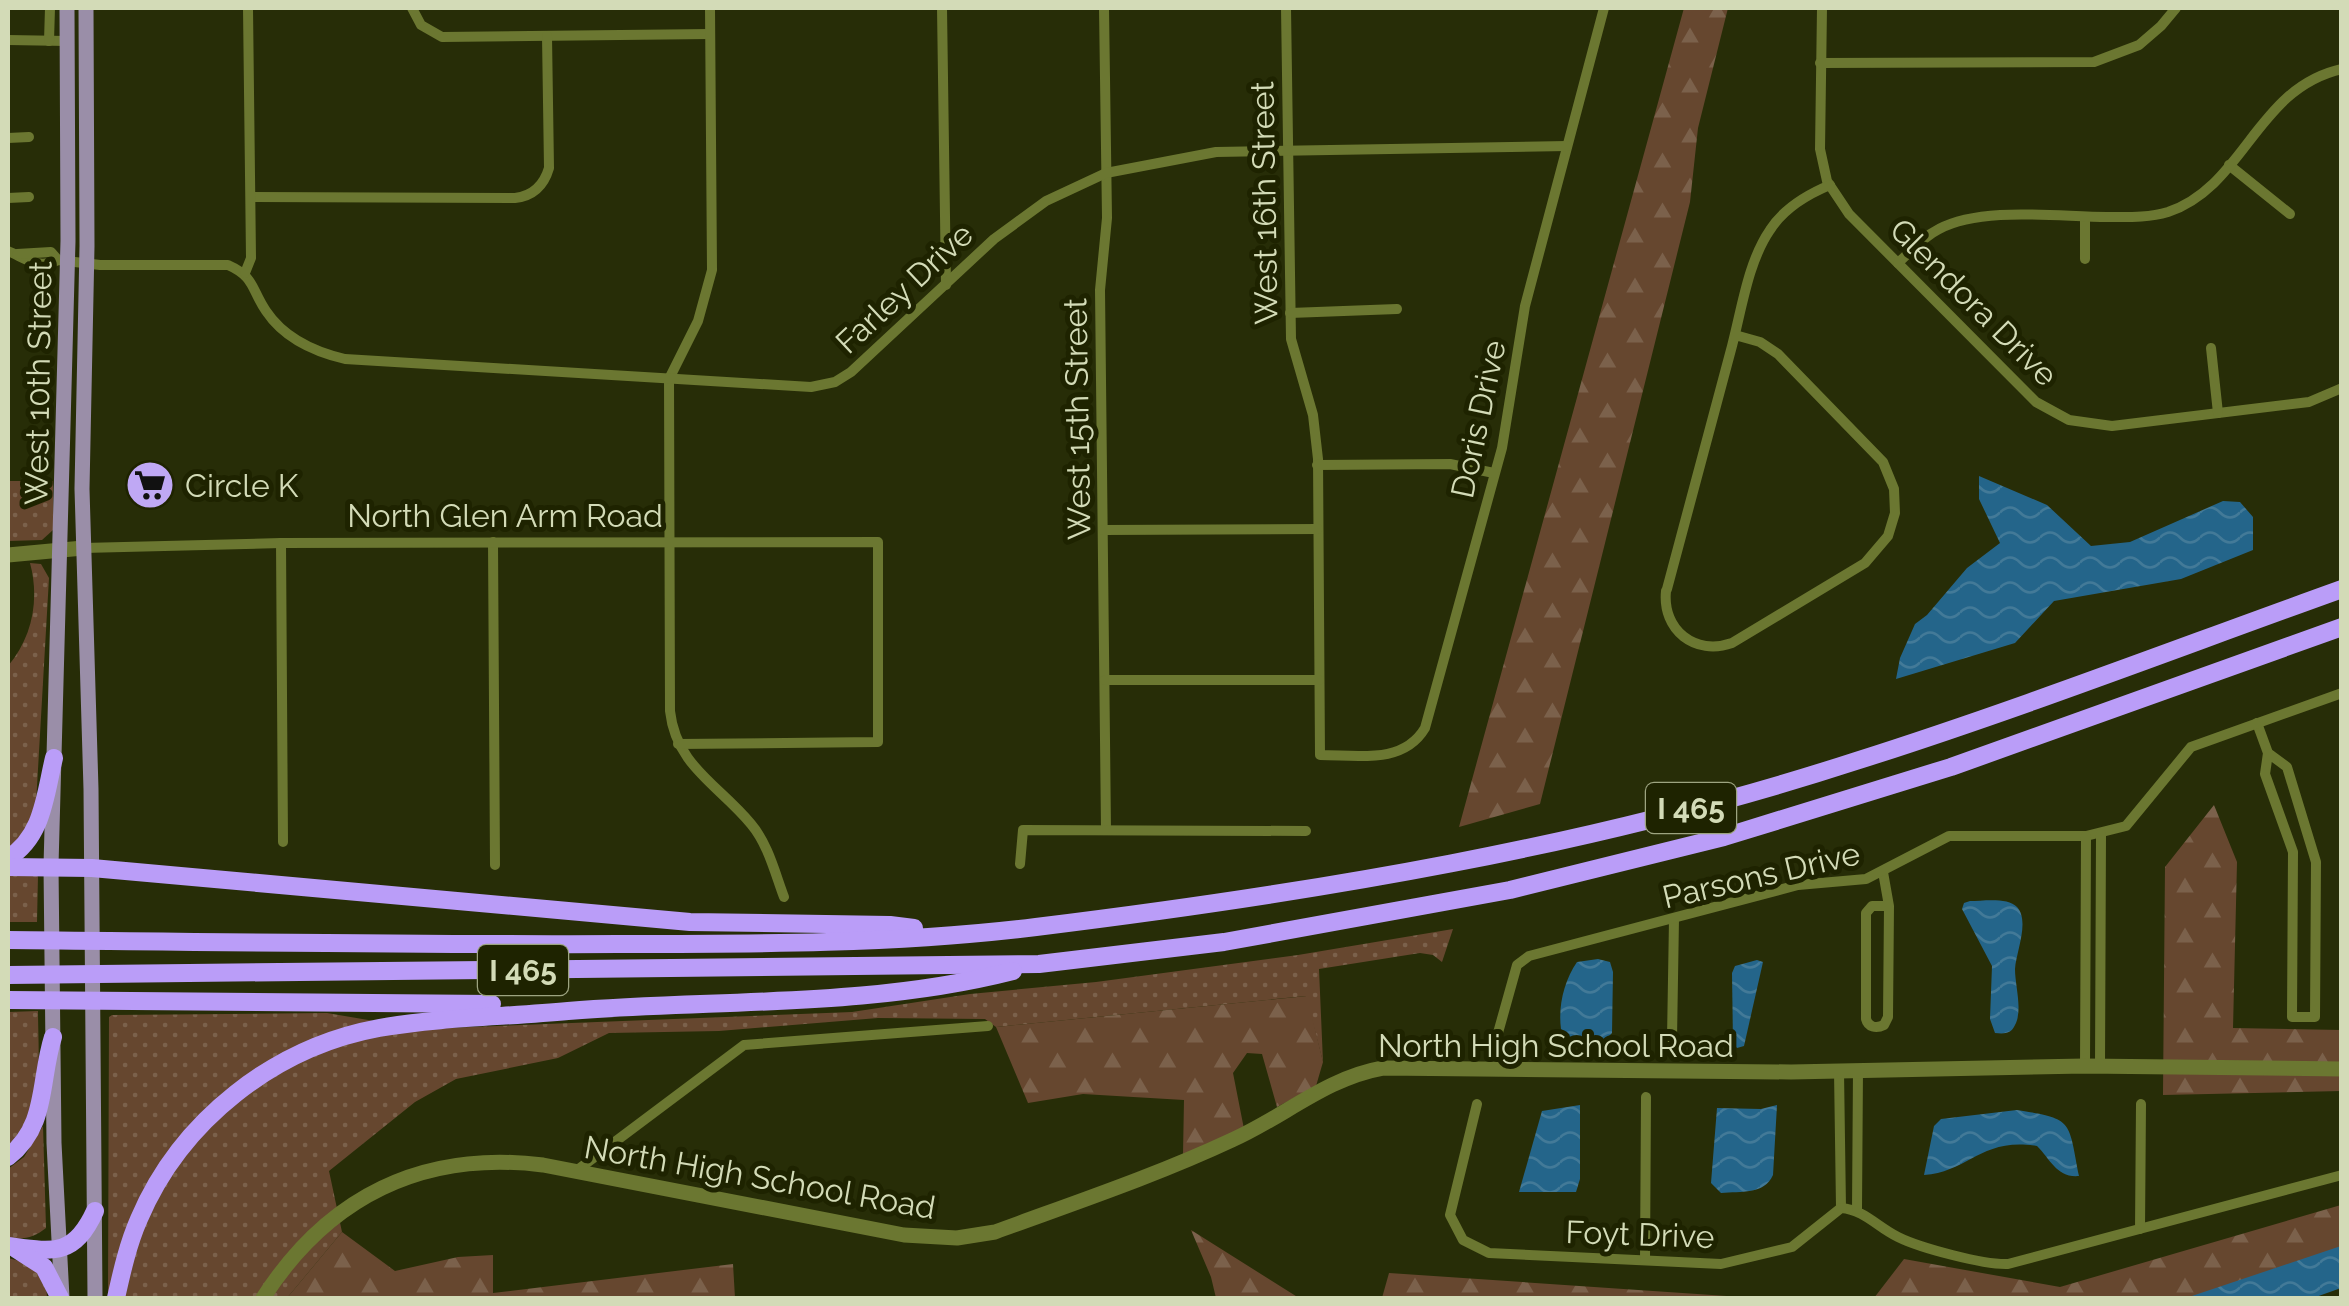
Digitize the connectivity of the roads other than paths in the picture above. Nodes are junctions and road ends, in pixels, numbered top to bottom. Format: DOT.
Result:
graph roads {
  1 [pos="50,8"];
  2 [pos="67,8"];
  3 [pos="86,8"];
  4 [pos="248,8"];
  5 [pos="412,8"];
  6 [pos="710,8"];
  7 [pos="942,8"];
  8 [pos="1104,8"];
  9 [pos="1286,8"];
  10 [pos="1604,8"];
  11 [pos="1822,8"];
  12 [pos="2176,8"];
  13 [pos="710,34"];
  14 [pos="547,36"];
  15 [pos="8,40"];
  16 [pos="49,41"];
  17 [pos="67,41"];
  18 [pos="1820,63"];
  19 [pos="2342,69"];
  20 [pos="8,138"];
  21 [pos="29,138"];
  22 [pos="1568,146"];
  23 [pos="1287,150"];
  24 [pos="2228,166"];
  25 [pos="1106,173"];
  26 [pos="1830,185"];
  27 [pos="29,197"];
  28 [pos="251,197"];
  29 [pos="8,198"];
  30 [pos="2290,214"];
  31 [pos="2085,217"];
  32 [pos="12,252"];
  33 [pos="2086,258"];
  34 [pos="63,261"];
  35 [pos="1898,263"];
  36 [pos="87,264"];
  37 [pos="246,273"];
  38 [pos="946,285"];
  39 [pos="1396,309"];
  40 [pos="1290,313"];
  41 [pos="1735,335"];
  42 [pos="2211,348"];
  43 [pos="669,379"];
  44 [pos="2342,388"];
  45 [pos="2218,412"];
  46 [pos="1318,465"];
  47 [pos="1494,473"];
  48 [pos="1318,528"];
  49 [pos="1103,530"];
  50 [pos="492,542"];
  51 [pos="672,542"];
  52 [pos="281,544"];
  53 [pos="73,549"];
  54 [pos="8,555"];
  55 [pos="2342,589"];
  56 [pos="2342,627"];
  57 [pos="1105,680"];
  58 [pos="1320,680"];
  59 [pos="2342,693"];
  60 [pos="2257,723"];
  61 [pos="678,744"];
  62 [pos="2268,754"];
  63 [pos="1320,755"];
  64 [pos="54,758"];
  65 [pos="1106,830"];
  66 [pos="1306,831"];
  67 [pos="2102,834"];
  68 [pos="2086,836"];
  69 [pos="282,842"];
  70 [pos="2313,847"];
  71 [pos="2293,852"];
  72 [pos="8,858"];
  73 [pos="1020,864"];
  74 [pos="495,865"];
  75 [pos="52,866"];
  76 [pos="8,867"];
  77 [pos="92,868"];
  78 [pos="1883,872"];
  79 [pos="784,897"];
  80 [pos="1889,906"];
  81 [pos="2086,908"];
  82 [pos="2101,908"];
  83 [pos="1674,920"];
  84 [pos="954,934"];
  85 [pos="8,940"];
  86 [pos="1039,964"];
  87 [pos="8,975"];
  88 [pos="2086,986"];
  89 [pos="2100,986"];
  90 [pos="8,1000"];
  91 [pos="589,1008"];
  92 [pos="988,1026"];
  93 [pos="53,1037"];
  94 [pos="1672,1038"];
  95 [pos="1496,1040"];
  96 [pos="2092,1066"];
  97 [pos="2342,1069"];
  98 [pos="1839,1070"];
  99 [pos="1858,1070"];
  100 [pos="1646,1096"];
  101 [pos="1477,1104"];
  102 [pos="2140,1104"];
  103 [pos="8,1158"];
  104 [pos="575,1171"];
  105 [pos="2342,1175"];
  106 [pos="1841,1208"];
  107 [pos="1857,1210"];
  108 [pos="95,1211"];
  109 [pos="2140,1229"];
  110 [pos="10,1246"];
  111 [pos="59,1248"];
  112 [pos="1645,1260"];
  113 [pos="61,1298"];
  114 [pos="95,1298"];
  115 [pos="116,1298"];
  116 [pos="263,1298"];
  1 -- 16 [label="street"];
  2 -- 17 [label="main road, West 10th Street"];
  3 -- 36 [label="main road, West 10th Street"];
  4 -- 28 [label="street"];
  5 -- 14 [label="street"];
  6 -- 13 [label="street"];
  7 -- 38 [label="street"];
  8 -- 25 [label="street, West 15th Street"];
  9 -- 23 [label="street, West 16th Street"];
  10 -- 22 [label="street, Doris Drive"];
  11 -- 18 [label="street, Glendora Drive"];
  12 -- 18 [label="street"];
  13 -- 14 [label="street"];
  13 -- 43 [label="street"];
  14 -- 28 [label="street"];
  15 -- 16 [label="street"];
  16 -- 17 [label="street"];
  17 -- 34 [label="main road, West 10th Street"];
  18 -- 26 [label="street, Glendora Drive"];
  19 -- 24 [label="street"];
  20 -- 21 [label="street"];
  22 -- 23 [label="street, Farley Drive"];
  22 -- 47 [label="street, Doris Drive"];
  23 -- 25 [label="street, Farley Drive"];
  23 -- 40 [label="street, West 16th Street"];
  24 -- 30 [label="street"];
  24 -- 31 [label="street"];
  25 -- 38 [label="street, Farley Drive"];
  25 -- 49 [label="street, West 15th Street"];
  26 -- 35 [label="street, Glendora Drive"];
  26 -- 41 [label="street"];
  27 -- 29 [label="street"];
  28 -- 37 [label="street"];
  31 -- 33 [label="street"];
  31 -- 35 [label="street"];
  32 -- 34 [label="street"];
  34 -- 36 [label="street"];
  34 -- 53 [label="main road, West 10th Street"];
  35 -- 45 [label="street, Glendora Drive"];
  36 -- 37 [label="street"];
  36 -- 53 [label="main road, West 10th Street"];
  37 -- 43 [label="street, Farley Drive"];
  38 -- 43 [label="street, Farley Drive"];
  39 -- 40 [label="street"];
  40 -- 46 [label="street, West 16th Street"];
  41 -- 41 [label="street"];
  42 -- 45 [label="street"];
  43 -- 51 [label="street"];
  44 -- 45 [label="street, Glendora Drive"];
  46 -- 47 [label="street"];
  46 -- 48 [label="street, West 16th Street"];
  47 -- 63 [label="street, Doris Drive"];
  48 -- 49 [label="street"];
  48 -- 58 [label="street, West 16th Street"];
  49 -- 57 [label="street, West 15th Street"];
  50 -- 51 [label="street, North Glen Arm Road"];
  50 -- 52 [label="street, North Glen Arm Road"];
  50 -- 74 [label="street"];
  51 -- 61 [label="street"];
  51 -- 61 [label="street, North Glen Arm Road"];
  52 -- 53 [label="street, North Glen Arm Road"];
  52 -- 69 [label="street"];
  53 -- 54 [label="street"];
  53 -- 64 [label="main road, West 10th Street"];
  53 -- 77 [label="main road, West 10th Street"];
  55 -- 84 [label="highway, I 465"];
  56 -- 86 [label="highway, I 465"];
  57 -- 58 [label="street"];
  57 -- 65 [label="street, West 15th Street"];
  58 -- 63 [label="street, West 16th Street"];
  59 -- 60 [label="street, Parsons Drive"];
  60 -- 62 [label="street"];
  60 -- 67 [label="street, Parsons Drive"];
  61 -- 79 [label="street"];
  62 -- 70 [label="street"];
  62 -- 71 [label="street"];
  64 -- 72 [label="highway"];
  64 -- 75 [label="main road, West 10th Street"];
  65 -- 66 [label="street"];
  65 -- 73 [label="street"];
  67 -- 68 [label="street, Parsons Drive"];
  67 -- 82 [label="street"];
  68 -- 78 [label="street, Parsons Drive"];
  68 -- 81 [label="street"];
  70 -- 71 [label="street"];
  70 -- 71 [label="street"];
  75 -- 76 [label="highway"];
  75 -- 77 [label="highway"];
  75 -- 93 [label="main road, West 10th Street"];
  77 -- 84 [label="highway"];
  77 -- 108 [label="main road, West 10th Street"];
  78 -- 80 [label="street"];
  78 -- 83 [label="street, Parsons Drive"];
  80 -- 80 [label="street"];
  81 -- 82 [label="street"];
  81 -- 88 [label="street"];
  82 -- 89 [label="street"];
  83 -- 94 [label="street"];
  83 -- 95 [label="street, Parsons Drive"];
  84 -- 85 [label="highway, I 465"];
  86 -- 87 [label="highway, I 465"];
  86 -- 91 [label="highway"];
  88 -- 89 [label="street"];
  88 -- 96 [label="street"];
  89 -- 96 [label="street"];
  90 -- 91 [label="highway"];
  91 -- 115 [label="highway"];
  92 -- 104 [label="street"];
  93 -- 103 [label="highway"];
  93 -- 111 [label="main road, West 10th Street"];
  96 -- 97 [label="street, North High School Road"];
  96 -- 99 [label="street, North High School Road"];
  98 -- 99 [label="street, North High School Road"];
  98 -- 104 [label="street, North High School Road"];
  98 -- 106 [label="street"];
  99 -- 107 [label="street"];
  100 -- 112 [label="street"];
  101 -- 112 [label="street, Foyt Drive"];
  102 -- 109 [label="street"];
  104 -- 116 [label="street, North High School Road"];
  105 -- 109 [label="street"];
  106 -- 107 [label="street"];
  106 -- 112 [label="street, Foyt Drive"];
  107 -- 109 [label="street"];
  108 -- 111 [label="highway"];
  108 -- 114 [label="main road, West 10th Street"];
  110 -- 111 [label="highway"];
  110 -- 113 [label="highway"];
  111 -- 113 [label="main road, West 10th Street"];
}
